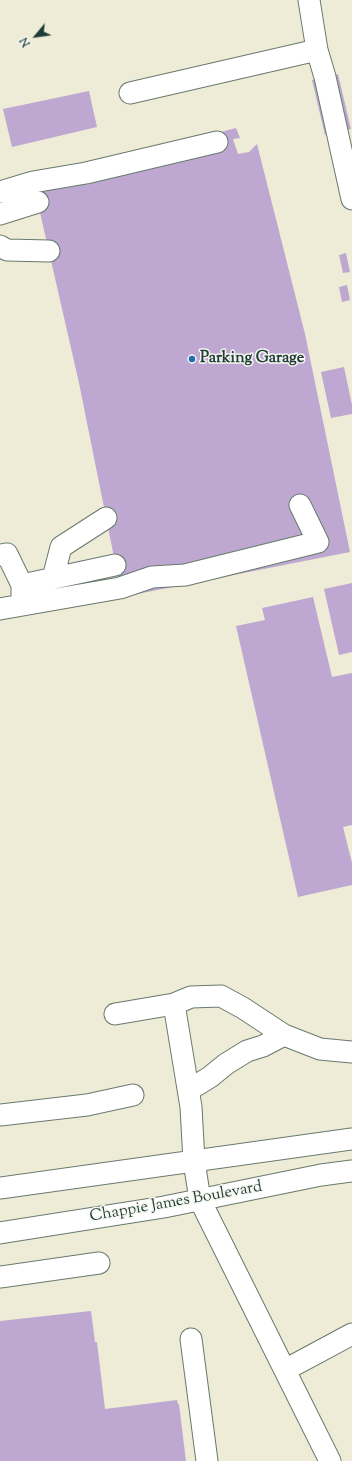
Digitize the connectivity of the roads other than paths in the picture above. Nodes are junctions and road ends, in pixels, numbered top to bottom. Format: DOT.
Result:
graph roads {
  1 [pos="309,0"];
  2 [pos="318,50"];
  3 [pos="130,93"];
  4 [pos="217,142"];
  5 [pos="0,192"];
  6 [pos="352,199"];
  7 [pos="38,202"];
  8 [pos="0,214"];
  9 [pos="0,246"];
  10 [pos="49,251"];
  11 [pos="300,505"];
  12 [pos="106,518"];
  13 [pos="0,555"];
  14 [pos="115,565"];
  15 [pos="53,578"];
  16 [pos="22,585"];
  17 [pos="22,606"];
  18 [pos="0,609"];
  19 [pos="174,1004"];
  20 [pos="115,1014"];
  21 [pos="284,1035"];
  22 [pos="352,1052"];
  23 [pos="189,1090"];
  24 [pos="133,1095"];
  25 [pos="0,1115"];
  26 [pos="352,1139"];
  27 [pos="194,1161"];
  28 [pos="352,1171"];
  29 [pos="0,1188"];
  30 [pos="200,1200"];
  31 [pos="0,1233"];
  32 [pos="99,1264"];
  33 [pos="0,1277"];
  34 [pos="352,1334"];
  35 [pos="191,1339"];
  36 [pos="285,1370"];
  37 [pos="207,1461"];
  38 [pos="330,1461"];
  1 -- 2 [label="street"];
  2 -- 3 [label="street"];
  2 -- 6 [label="street"];
  4 -- 5 [label="street"];
  7 -- 8 [label="street"];
  9 -- 10 [label="street"];
  11 -- 17 [label="street"];
  12 -- 15 [label="street"];
  13 -- 16 [label="street"];
  14 -- 15 [label="street"];
  15 -- 16 [label="street"];
  16 -- 17 [label="street"];
  17 -- 18 [label="street"];
  19 -- 20 [label="street"];
  19 -- 21 [label="street"];
  19 -- 23 [label="street"];
  21 -- 22 [label="street"];
  21 -- 23 [label="street"];
  23 -- 27 [label="street"];
  24 -- 25 [label="street"];
  26 -- 27 [label="street"];
  27 -- 29 [label="street"];
  27 -- 30 [label="street"];
  28 -- 30 [label="street, Chappie James Boulevard"];
  30 -- 31 [label="street, Chappie James Boulevard"];
  30 -- 36 [label="street"];
  32 -- 33 [label="street"];
  34 -- 36 [label="street"];
  35 -- 37 [label="street"];
  36 -- 38 [label="street"];
}
